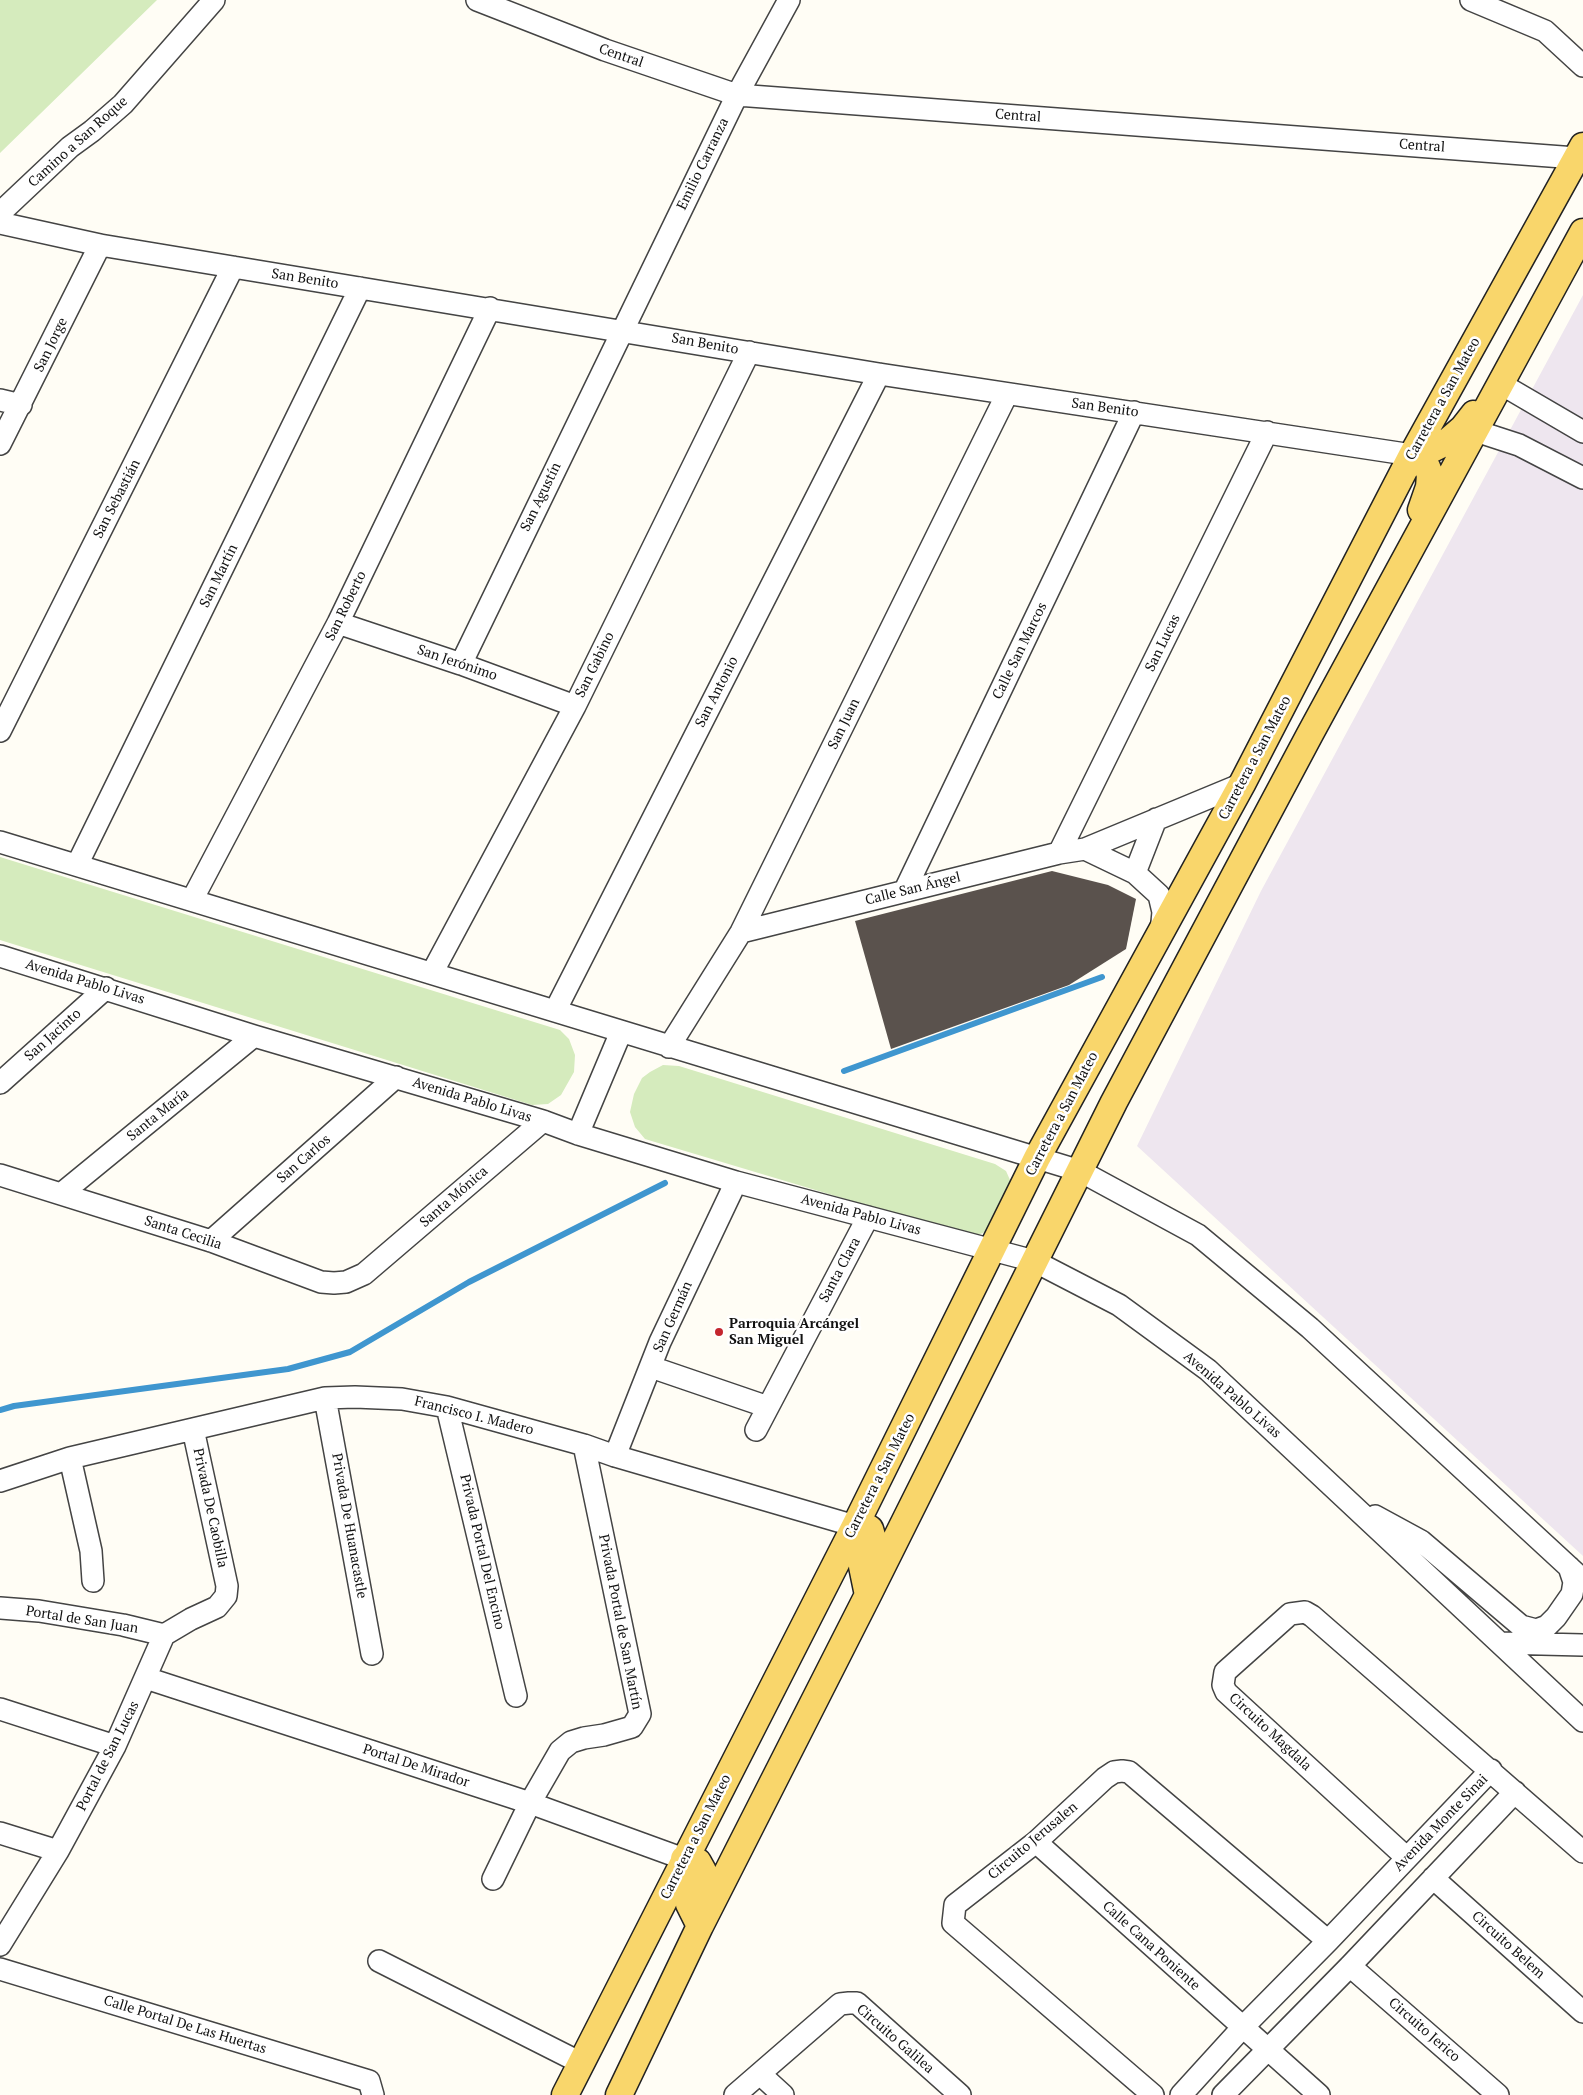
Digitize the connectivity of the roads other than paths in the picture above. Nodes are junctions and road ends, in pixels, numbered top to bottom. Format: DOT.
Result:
graph roads {
  1 [pos="214,0"];
  2 [pos="477,0"];
  3 [pos="789,0"];
  4 [pos="1471,0"];
  5 [pos="1583,66"];
  6 [pos="737,95"];
  7 [pos="1580,152"];
  8 [pos="0,214"];
  9 [pos="0,223"];
  10 [pos="1583,232"];
  11 [pos="100,245"];
  12 [pos="234,267"];
  13 [pos="360,288"];
  14 [pos="490,308"];
  15 [pos="1534,324"];
  16 [pos="622,330"];
  17 [pos="749,352"];
  18 [pos="879,374"];
  19 [pos="1501,384"];
  20 [pos="1007,394"];
  21 [pos="0,400"];
  22 [pos="21,405"];
  23 [pos="1134,412"];
  24 [pos="1476,431"];
  25 [pos="1267,432"];
  26 [pos="1583,432"];
  27 [pos="0,444"];
  28 [pos="1412,455"];
  29 [pos="1583,478"];
  30 [pos="1402,565"];
  31 [pos="338,623"];
  32 [pos="461,664"];
  33 [pos="574,706"];
  34 [pos="0,731"];
  35 [pos="1242,784"];
  36 [pos="1156,819"];
  37 [pos="0,842"];
  38 [pos="1085,849"];
  39 [pos="1059,853"];
  40 [pos="77,865"];
  41 [pos="1135,873"];
  42 [pos="906,890"];
  43 [pos="192,900"];
  44 [pos="741,932"];
  45 [pos="1160,934"];
  46 [pos="0,956"];
  47 [pos="432,973"];
  48 [pos="106,988"];
  49 [pos="555,1011"];
  50 [pos="621,1032"];
  51 [pos="254,1036"];
  52 [pos="669,1047"];
  53 [pos="396,1077"];
  54 [pos="0,1083"];
  55 [pos="543,1121"];
  56 [pos="578,1134"];
  57 [pos="1037,1158"];
  58 [pos="1080,1171"];
  59 [pos="0,1175"];
  60 [pos="736,1182"];
  61 [pos="61,1194"];
  62 [pos="868,1217"];
  63 [pos="211,1240"];
  64 [pos="992,1249"];
  65 [pos="1034,1261"];
  66 [pos="364,1274"];
  67 [pos="651,1367"];
  68 [pos="325,1398"];
  69 [pos="447,1407"];
  70 [pos="768,1407"];
  71 [pos="192,1429"];
  72 [pos="756,1430"];
  73 [pos="584,1445"];
  74 [pos="616,1456"];
  75 [pos="70,1458"];
  76 [pos="0,1481"];
  77 [pos="1347,1500"];
  78 [pos="855,1526"];
  79 [pos="1576,1573"];
  80 [pos="93,1581"];
  81 [pos="868,1595"];
  82 [pos="0,1608"];
  83 [pos="164,1635"];
  84 [pos="1500,1643"];
  85 [pos="1583,1645"];
  86 [pos="372,1654"];
  87 [pos="146,1678"];
  88 [pos="516,1696"];
  89 [pos="0,1709"];
  90 [pos="1583,1721"];
  91 [pos="115,1746"];
  92 [pos="1491,1770"];
  93 [pos="1515,1792"];
  94 [pos="530,1803"];
  95 [pos="0,1833"];
  96 [pos="1036,1842"];
  97 [pos="58,1851"];
  98 [pos="1583,1852"];
  99 [pos="1407,1858"];
  100 [pos="684,1859"];
  101 [pos="1433,1878"];
  102 [pos="493,1879"];
  103 [pos="700,1926"];
  104 [pos="1328,1941"];
  105 [pos="0,1945"];
  106 [pos="379,1961"];
  107 [pos="1350,1966"];
  108 [pos="0,1969"];
  109 [pos="1583,2012"];
  110 [pos="1242,2028"];
  111 [pos="1268,2049"];
  112 [pos="581,2063"];
  113 [pos="760,2074"];
  114 [pos="371,2088"];
  115 [pos="565,2095"];
  116 [pos="619,2095"];
  117 [pos="735,2095"];
  118 [pos="783,2095"];
  119 [pos="960,2095"];
  120 [pos="1153,2095"];
  121 [pos="1181,2095"];
  122 [pos="1223,2095"];
  123 [pos="1319,2095"];
  124 [pos="1498,2095"];
  1 -- 8 [label="street, Camino a San Roque"];
  2 -- 6 [label="street, Central"];
  3 -- 6 [label="street, Emilio Carranza"];
  4 -- 5 [label="street"];
  6 -- 7 [label="street, Central"];
  6 -- 16 [label="street, Emilio Carranza"];
  7 -- 28 [label="main road, Carretera a San Mateo"];
  9 -- 11 [label="street, San Benito"];
  10 -- 15 [label="main road"];
  11 -- 12 [label="street, San Benito"];
  11 -- 22 [label="street, San Jorge"];
  12 -- 13 [label="street, San Benito"];
  12 -- 34 [label="street, San Sebastián"];
  13 -- 14 [label="street, San Benito"];
  13 -- 40 [label="street, San Martín"];
  14 -- 16 [label="street, San Benito"];
  14 -- 31 [label="street, San Roberto"];
  15 -- 19 [label="main road"];
  15 -- 28 [label="main road"];
  16 -- 17 [label="street, San Benito"];
  16 -- 32 [label="street, San Agustín"];
  17 -- 18 [label="street, San Benito"];
  17 -- 33 [label="street, San Gabino"];
  18 -- 20 [label="street, San Benito"];
  18 -- 49 [label="street, San Antonio"];
  19 -- 24 [label="main road"];
  19 -- 26 [label="street"];
  20 -- 23 [label="street, San Benito"];
  20 -- 44 [label="street, San Juan"];
  21 -- 22 [label="street"];
  22 -- 27 [label="street, San Jorge"];
  23 -- 25 [label="street, San Benito"];
  23 -- 42 [label="street, Calle San Marcos"];
  24 -- 29 [label="street"];
  24 -- 30 [label="main road"];
  25 -- 28 [label="street, San Benito"];
  25 -- 39 [label="street, San Lucas"];
  28 -- 30 [label="main road"];
  28 -- 35 [label="main road, Carretera a San Mateo"];
  30 -- 58 [label="main road"];
  31 -- 32 [label="street, San Jerónimo"];
  31 -- 43 [label="street, San Roberto"];
  32 -- 33 [label="street, San Jerónimo"];
  33 -- 47 [label="street, San Gabino"];
  35 -- 36 [label="street, Calle San Ángel"];
  35 -- 45 [label="main road, Carretera a San Mateo"];
  36 -- 38 [label="street, Calle San Ángel"];
  36 -- 41 [label="street"];
  37 -- 40 [label="street"];
  38 -- 39 [label="street, Calle San Ángel"];
  38 -- 41 [label="street"];
  39 -- 42 [label="street, Calle San Ángel"];
  40 -- 43 [label="street"];
  41 -- 45 [label="street"];
  42 -- 44 [label="street, Calle San Ángel"];
  43 -- 47 [label="street"];
  44 -- 52 [label="street, San Juan"];
  45 -- 57 [label="main road, Carretera a San Mateo"];
  46 -- 48 [label="street, Avenida Pablo Livas"];
  47 -- 49 [label="street"];
  48 -- 51 [label="street, Avenida Pablo Livas"];
  48 -- 54 [label="street, San Jacinto"];
  49 -- 50 [label="street"];
  50 -- 52 [label="street"];
  50 -- 56 [label="street"];
  51 -- 53 [label="street, Avenida Pablo Livas"];
  51 -- 61 [label="street, Santa María"];
  52 -- 57 [label="street"];
  53 -- 55 [label="street, Avenida Pablo Livas"];
  53 -- 63 [label="street, San Carlos"];
  55 -- 56 [label="street, Avenida Pablo Livas"];
  55 -- 66 [label="street, Santa Mónica"];
  56 -- 60 [label="street, Avenida Pablo Livas"];
  57 -- 58 [label="street"];
  57 -- 64 [label="main road, Carretera a San Mateo"];
  58 -- 65 [label="main road"];
  58 -- 79 [label="street"];
  59 -- 61 [label="street, Santa Cecilia"];
  60 -- 62 [label="street, Avenida Pablo Livas"];
  60 -- 67 [label="street, San Germán"];
  61 -- 63 [label="street, Santa Cecilia"];
  62 -- 64 [label="street, Avenida Pablo Livas"];
  62 -- 70 [label="street, Santa Clara"];
  63 -- 66 [label="street, Santa Cecilia"];
  64 -- 65 [label="street, Avenida Pablo Livas"];
  64 -- 78 [label="main road, Carretera a San Mateo"];
  65 -- 77 [label="street, Avenida Pablo Livas"];
  65 -- 81 [label="main road"];
  67 -- 70 [label="street, San Germán"];
  67 -- 74 [label="street"];
  68 -- 69 [label="street, Francisco I. Madero"];
  68 -- 71 [label="street, Francisco I. Madero"];
  68 -- 86 [label="street, Privada De Huanacastle"];
  69 -- 73 [label="street, Francisco I. Madero"];
  69 -- 88 [label="street, Privada Portal Del Encino"];
  70 -- 72 [label="street, Santa Clara"];
  71 -- 75 [label="street, Francisco I. Madero"];
  71 -- 83 [label="street, Privada De Caobilla"];
  73 -- 74 [label="street, Francisco I. Madero"];
  73 -- 94 [label="street, Privada Portal de San Martín"];
  74 -- 78 [label="street, Francisco I. Madero"];
  75 -- 76 [label="street, Francisco I. Madero"];
  75 -- 80 [label="street"];
  77 -- 79 [label="street"];
  77 -- 84 [label="street, Avenida Pablo Livas"];
  78 -- 81 [label="main road"];
  78 -- 100 [label="main road, Carretera a San Mateo"];
  81 -- 103 [label="main road"];
  82 -- 83 [label="street, Portal de San Juan"];
  83 -- 87 [label="street, Portal de San Lucas"];
  84 -- 85 [label="street"];
  84 -- 90 [label="street, Avenida Pablo Livas"];
  87 -- 91 [label="street, Portal de San Lucas"];
  87 -- 94 [label="street, Portal De Mirador"];
  89 -- 91 [label="street"];
  91 -- 97 [label="street, Portal de San Lucas"];
  92 -- 93 [label="street, Avenida Monte Sinai"];
  92 -- 99 [label="street, Avenida Monte Sinai"];
  92 -- 99 [label="street, Circuito Magdala"];
  93 -- 98 [label="street"];
  93 -- 101 [label="street"];
  94 -- 100 [label="street, Portal De Mirador"];
  94 -- 102 [label="street, Privada Portal de San Martín"];
  95 -- 97 [label="street"];
  96 -- 104 [label="street, Circuito Jerusalen"];
  96 -- 110 [label="street, Calle Cana Poniente"];
  96 -- 120 [label="street, Circuito Jerusalen"];
  97 -- 105 [label="street, Portal de San Lucas"];
  99 -- 104 [label="street, Avenida Monte Sinai"];
  100 -- 103 [label="main road"];
  100 -- 112 [label="main road, Carretera a San Mateo"];
  101 -- 107 [label="street"];
  101 -- 109 [label="street, Circuito Belem"];
  103 -- 116 [label="main road"];
  104 -- 110 [label="street, Avenida Monte Sinai"];
  106 -- 112 [label="street"];
  107 -- 111 [label="street"];
  107 -- 124 [label="street, Circuito Jerico"];
  108 -- 114 [label="street, Calle Portal De Las Huertas"];
  110 -- 111 [label="street, Calle Cana Poniente"];
  110 -- 121 [label="street, Avenida Monte Sinai"];
  111 -- 122 [label="street"];
  111 -- 123 [label="street, Calle Cana Poniente"];
  112 -- 115 [label="main road, Carretera a San Mateo"];
  113 -- 117 [label="street, Circuito Galilea"];
  113 -- 118 [label="street"];
  113 -- 119 [label="street, Circuito Galilea"];
}
